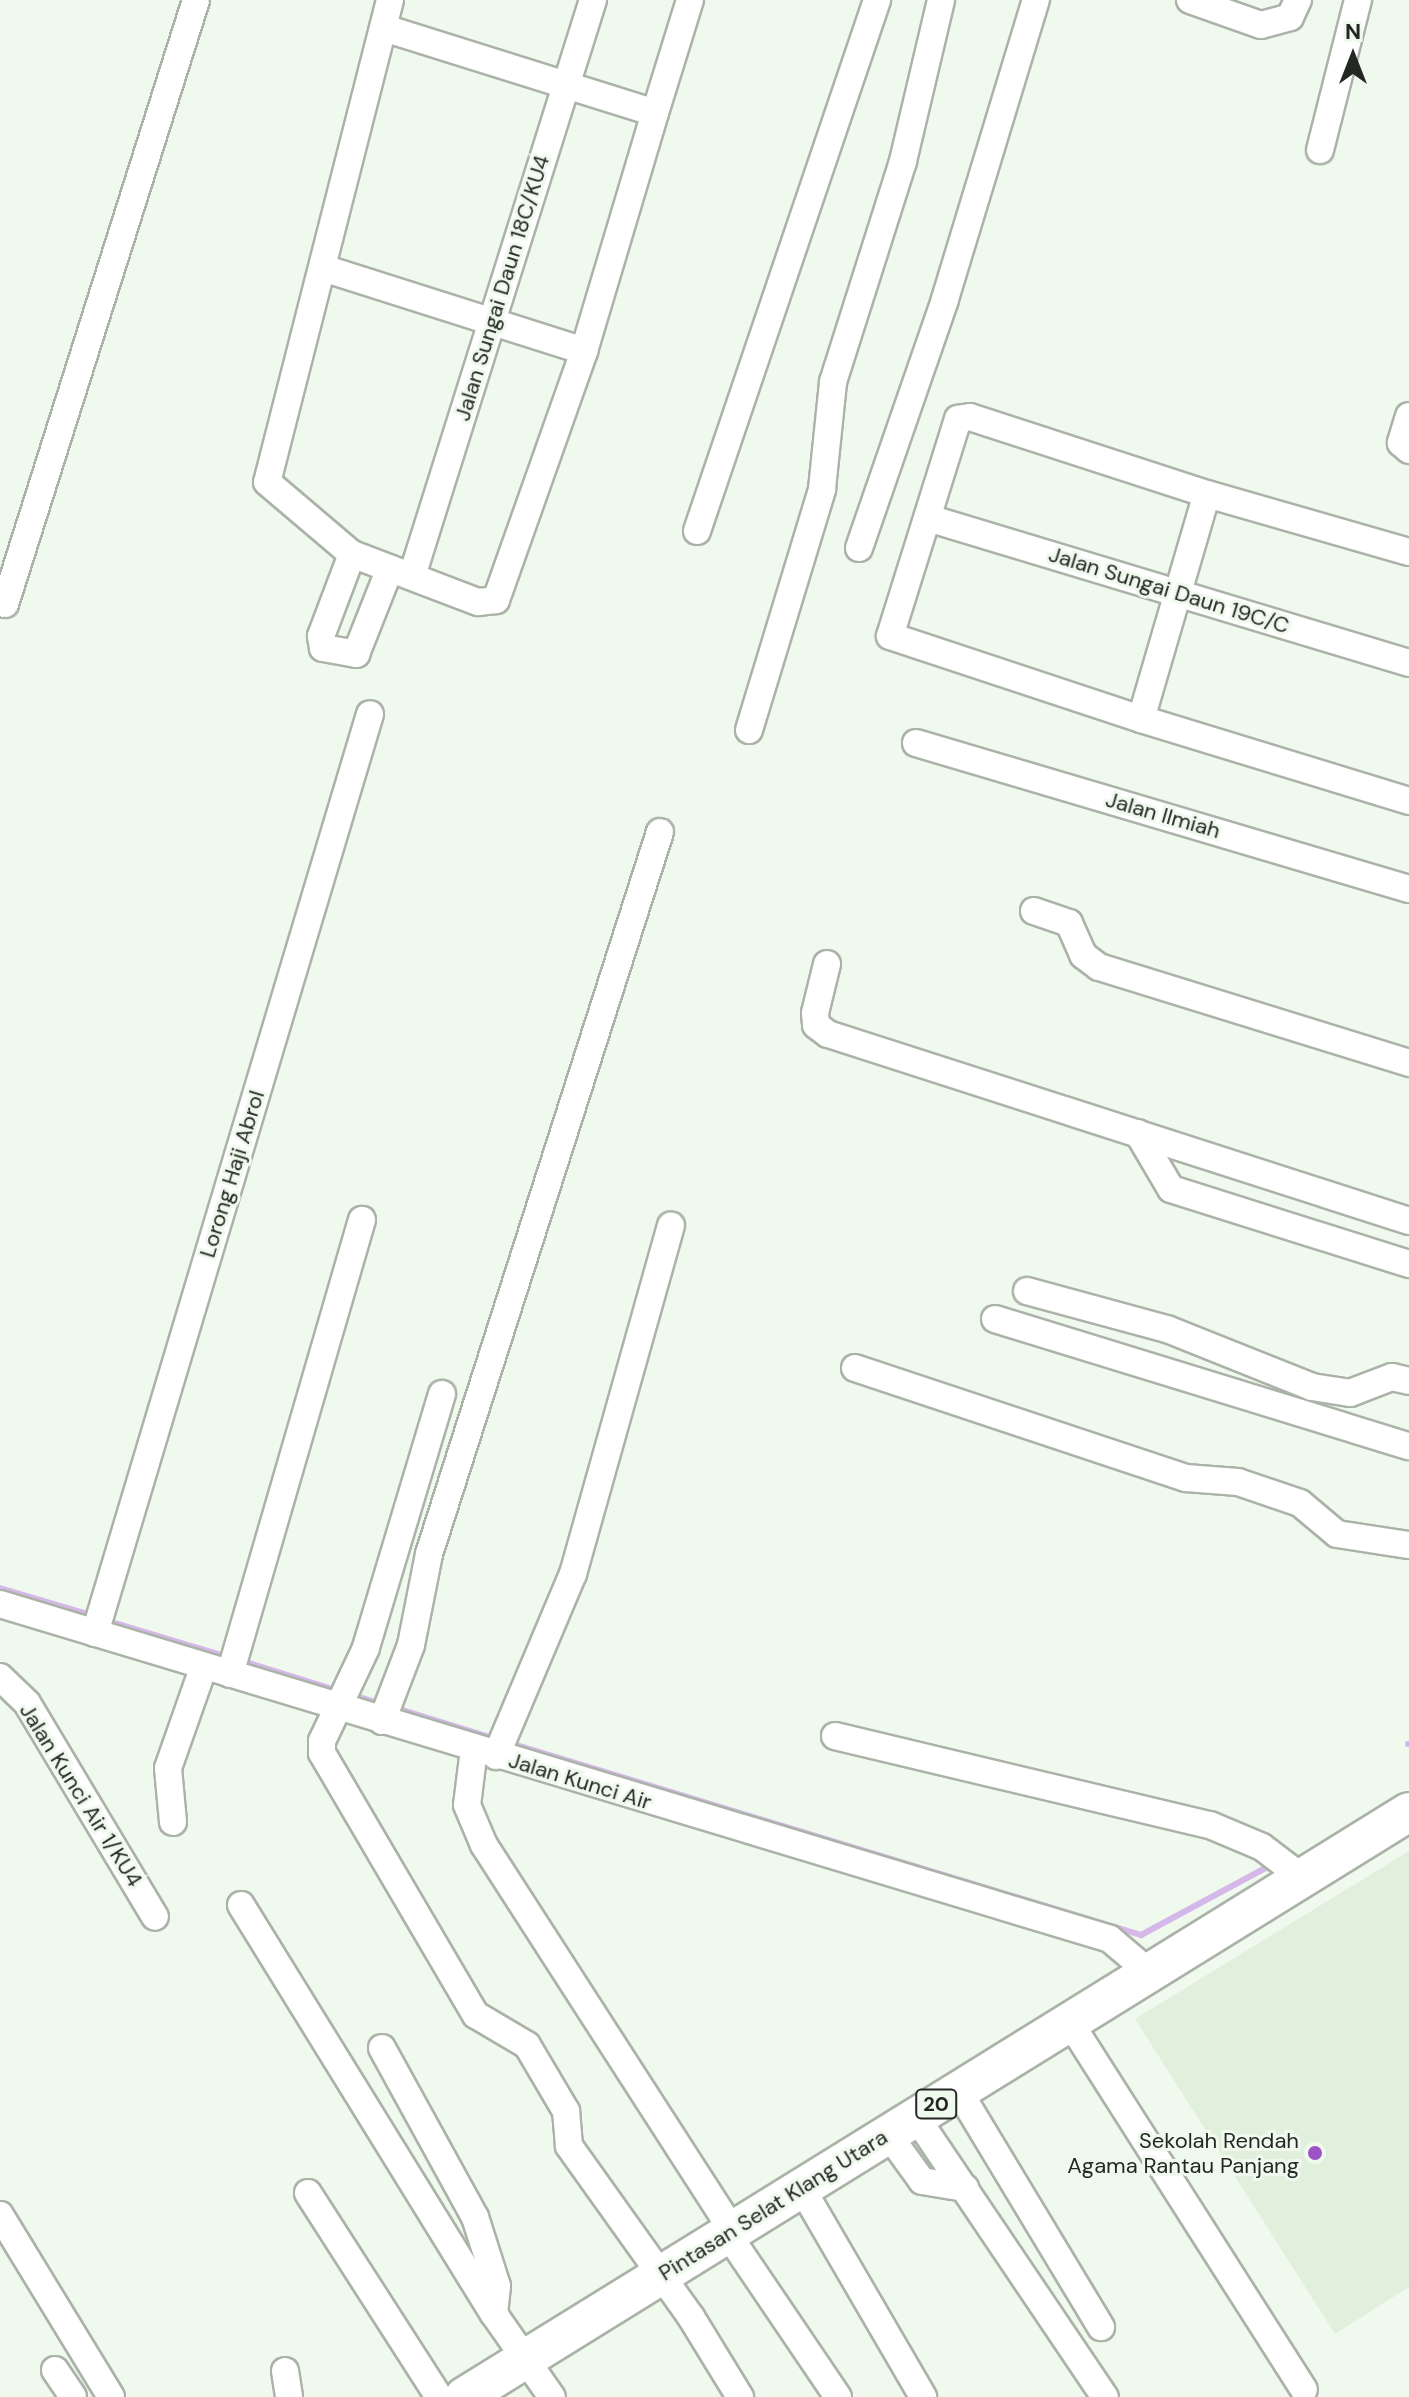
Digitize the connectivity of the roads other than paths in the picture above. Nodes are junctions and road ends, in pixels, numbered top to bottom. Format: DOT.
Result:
graph roads {
  1 [pos="196,0"];
  2 [pos="390,0"];
  3 [pos="593,0"];
  4 [pos="690,0"];
  5 [pos="877,0"];
  6 [pos="941,0"];
  7 [pos="1036,0"];
  8 [pos="1190,0"];
  9 [pos="1298,0"];
  10 [pos="1358,0"];
  11 [pos="384,28"];
  12 [pos="565,87"];
  13 [pos="655,113"];
  14 [pos="1320,150"];
  15 [pos="323,268"];
  16 [pos="492,322"];
  17 [pos="584,351"];
  18 [pos="1409,416"];
  19 [pos="1409,450"];
  20 [pos="1207,494"];
  21 [pos="928,518"];
  22 [pos="697,531"];
  23 [pos="859,548"];
  24 [pos="1409,552"];
  25 [pos="352,554"];
  26 [pos="401,572"];
  27 [pos="1177,591"];
  28 [pos="5,604"];
  29 [pos="1409,663"];
  30 [pos="370,714"];
  31 [pos="1141,719"];
  32 [pos="749,730"];
  33 [pos="916,743"];
  34 [pos="1409,801"];
  35 [pos="660,832"];
  36 [pos="1409,889"];
  37 [pos="1034,911"];
  38 [pos="827,964"];
  39 [pos="1409,1063"];
  40 [pos="1138,1133"];
  41 [pos="362,1220"];
  42 [pos="1409,1221"];
  43 [pos="671,1225"];
  44 [pos="1409,1264"];
  45 [pos="1027,1291"];
  46 [pos="995,1319"];
  47 [pos="855,1368"];
  48 [pos="1409,1381"];
  49 [pos="442,1394"];
  50 [pos="1409,1446"];
  51 [pos="1409,1545"];
  52 [pos="0,1604"];
  53 [pos="98,1623"];
  54 [pos="233,1664"];
  55 [pos="204,1666"];
  56 [pos="0,1677"];
  57 [pos="342,1697"];
  58 [pos="386,1711"];
  59 [pos="835,1736"];
  60 [pos="494,1747"];
  61 [pos="1409,1812"];
  62 [pos="173,1822"];
  63 [pos="1304,1879"];
  64 [pos="241,1905"];
  65 [pos="155,1917"];
  66 [pos="1150,1973"];
  67 [pos="1069,2021"];
  68 [pos="382,2048"];
  69 [pos="958,2090"];
  70 [pos="902,2125"];
  71 [pos="801,2187"];
  72 [pos="308,2193"];
  73 [pos="0,2215"];
  74 [pos="730,2231"];
  75 [pos="660,2274"];
  76 [pos="494,2314"];
  77 [pos="1101,2327"];
  78 [pos="524,2360"];
  79 [pos="55,2370"];
  80 [pos="1304,2390"];
  81 [pos="551,2395"];
  82 [pos="73,2397"];
  83 [pos="111,2397"];
  84 [pos="439,2397"];
  85 [pos="464,2397"];
  86 [pos="740,2397"];
  87 [pos="838,2397"];
  88 [pos="923,2397"];
  89 [pos="1105,2397"];
  1 -- 28 [label="street"];
  2 -- 11 [label="street"];
  3 -- 12 [label="street, Jalan Sungai Daun 18C/KU4"];
  4 -- 13 [label="street"];
  5 -- 22 [label="street"];
  6 -- 32 [label="street"];
  7 -- 23 [label="street"];
  8 -- 9 [label="street"];
  10 -- 14 [label="street"];
  11 -- 12 [label="street"];
  11 -- 15 [label="street"];
  12 -- 13 [label="street"];
  12 -- 16 [label="street, Jalan Sungai Daun 18C/KU4"];
  13 -- 17 [label="street"];
  15 -- 16 [label="street"];
  15 -- 25 [label="street"];
  16 -- 17 [label="street"];
  16 -- 26 [label="street, Jalan Sungai Daun 18C/KU4"];
  17 -- 26 [label="street"];
  18 -- 19 [label="street"];
  20 -- 21 [label="street"];
  20 -- 24 [label="street"];
  20 -- 27 [label="street"];
  21 -- 27 [label="street, Jalan Sungai Daun 19C/C"];
  21 -- 31 [label="street"];
  25 -- 26 [label="street"];
  25 -- 26 [label="street, Jalan Sungai Daun 18C/KU4"];
  27 -- 29 [label="street, Jalan Sungai Daun 19C/C"];
  27 -- 31 [label="street"];
  30 -- 53 [label="street, Lorong Haji Abrol"];
  31 -- 34 [label="street"];
  33 -- 36 [label="street, Jalan Ilmiah"];
  35 -- 58 [label="street"];
  37 -- 39 [label="street"];
  38 -- 40 [label="street"];
  40 -- 42 [label="street"];
  40 -- 44 [label="street"];
  41 -- 54 [label="street"];
  43 -- 60 [label="street"];
  45 -- 48 [label="street"];
  46 -- 50 [label="street"];
  47 -- 51 [label="street"];
  49 -- 57 [label="street"];
  52 -- 53 [label="street, Jalan Kunci Air"];
  53 -- 55 [label="street, Jalan Kunci Air"];
  54 -- 55 [label="street, Jalan Kunci Air"];
  54 -- 57 [label="street, Jalan Kunci Air"];
  55 -- 62 [label="street"];
  56 -- 65 [label="street, Jalan Kunci Air 1/KU4"];
  57 -- 58 [label="street, Jalan Kunci Air"];
  57 -- 75 [label="street"];
  58 -- 60 [label="street, Jalan Kunci Air"];
  59 -- 63 [label="street"];
  60 -- 66 [label="street, Jalan Kunci Air"];
  60 -- 74 [label="street"];
  61 -- 63 [label="highway, Pintasan Selat Klang Utara / 20"];
  63 -- 66 [label="highway, Pintasan Selat Klang Utara / 20"];
  64 -- 76 [label="street"];
  66 -- 67 [label="highway, Pintasan Selat Klang Utara / 20"];
  67 -- 69 [label="highway, Pintasan Selat Klang Utara / 20"];
  67 -- 80 [label="street"];
  68 -- 76 [label="street"];
  69 -- 70 [label="highway, Pintasan Selat Klang Utara / 20"];
  69 -- 77 [label="street"];
  70 -- 71 [label="highway, Pintasan Selat Klang Utara / 20"];
  70 -- 89 [label="street"];
  71 -- 74 [label="highway, Pintasan Selat Klang Utara / 20"];
  71 -- 88 [label="street"];
  72 -- 84 [label="street"];
  73 -- 83 [label="street"];
  74 -- 75 [label="highway, Pintasan Selat Klang Utara / 20"];
  74 -- 87 [label="street"];
  75 -- 78 [label="highway, Pintasan Selat Klang Utara / 20"];
  75 -- 86 [label="street"];
  76 -- 78 [label="street"];
  78 -- 81 [label="street"];
  78 -- 85 [label="highway, Pintasan Selat Klang Utara / 20"];
  79 -- 82 [label="street"];
}
